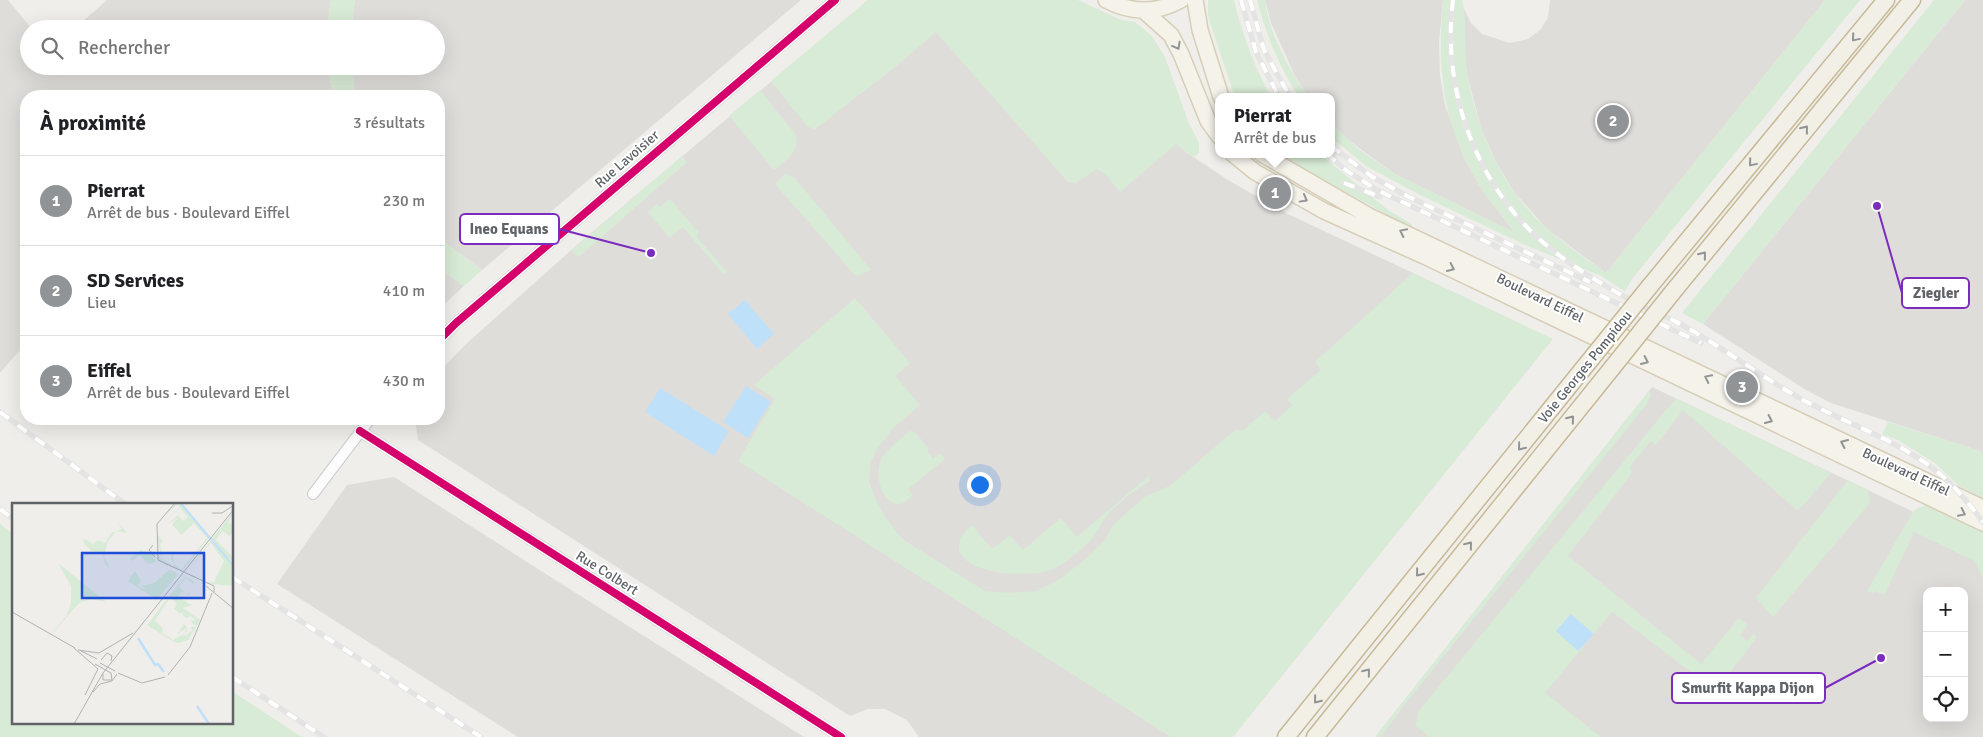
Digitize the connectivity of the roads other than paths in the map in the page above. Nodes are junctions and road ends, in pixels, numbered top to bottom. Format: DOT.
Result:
graph roads {
  1 [pos="835,0"];
  2 [pos="1106,0"];
  3 [pos="1181,0"];
  4 [pos="1194,0"];
  5 [pos="1886,0"];
  6 [pos="1912,0"];
  7 [pos="1144,11"];
  8 [pos="1220,93"];
  9 [pos="1215,130"];
  10 [pos="1238,158"];
  11 [pos="1269,158"];
  12 [pos="445,334"];
  13 [pos="365,425"];
  14 [pos="360,431"];
  15 [pos="313,494"];
  16 [pos="1983,508"];
  17 [pos="1983,523"];
  18 [pos="841,737"];
  19 [pos="1286,737"];
  20 [pos="1315,737"];
  1 -- 12 [label="street, Rue Lavoisier"];
  2 -- 7 [label="main road"];
  3 -- 7 [label="main road"];
  4 -- 8 [label="main road"];
  5 -- 19 [label="highway, Voie Georges Pompidou, one-way, bridge"];
  20 -- 6 [label="highway, Voie Georges Pompidou, one-way, bridge"];
  7 -- 9 [label="main road, one-way"];
  10 -- 17 [label="main road, Boulevard Eiffel, one-way"];
  16 -- 11 [label="main road, Boulevard Eiffel, one-way"];
  13 -- 14 [label="street"];
  14 -- 15 [label="street"];
  14 -- 18 [label="street, Rue Colbert"];
}
